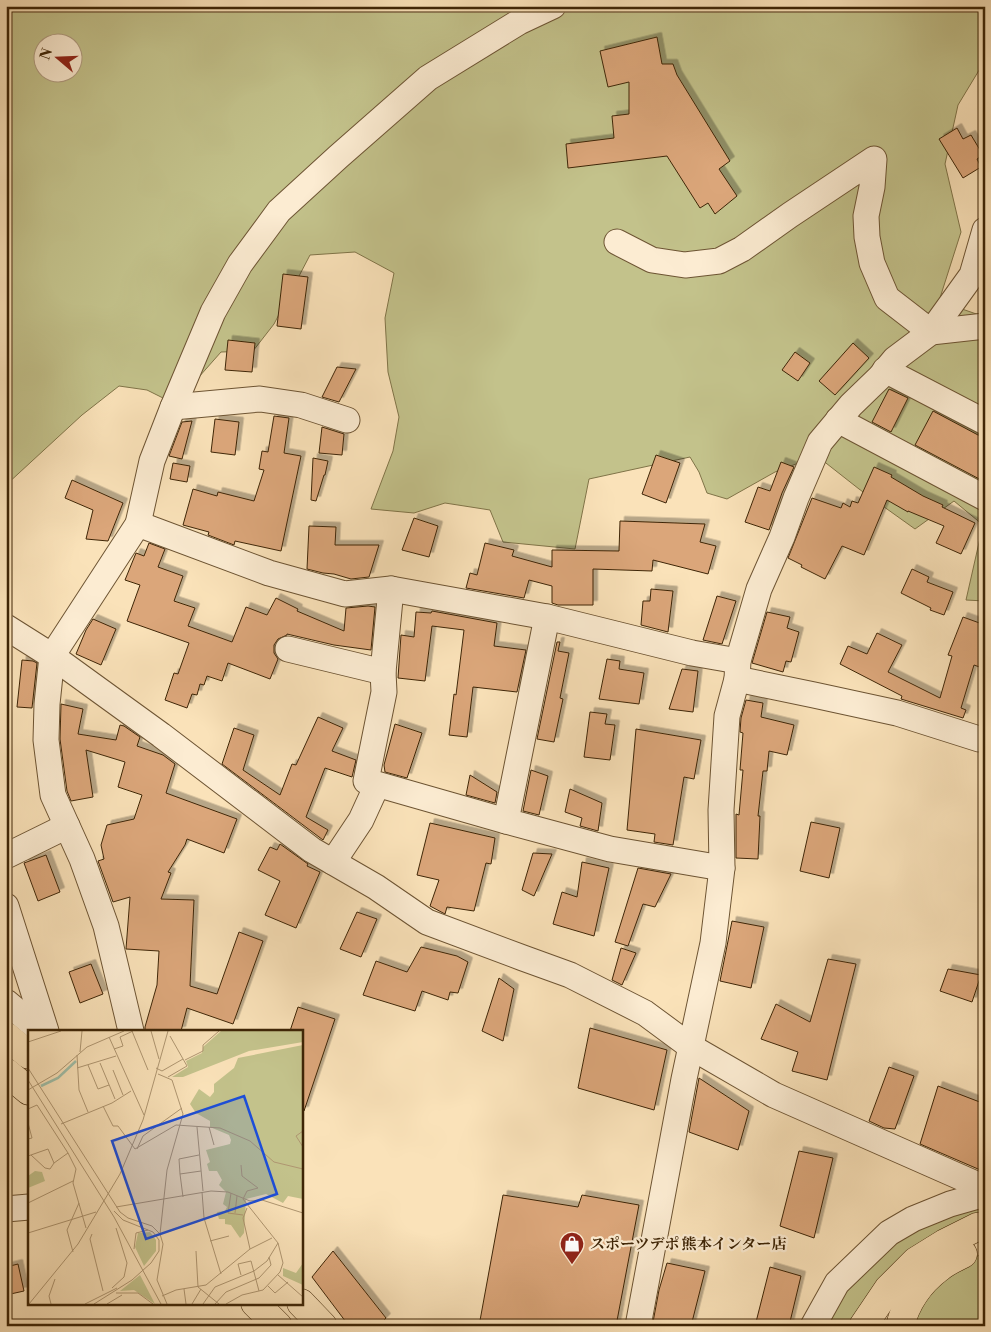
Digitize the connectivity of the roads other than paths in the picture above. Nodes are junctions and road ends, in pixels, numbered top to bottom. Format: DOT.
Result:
graph roads {
  1 [pos="553,6"];
  2 [pos="985,230"];
  3 [pos="617,242"];
  4 [pos="985,326"];
  5 [pos="931,332"];
  6 [pos="885,370"];
  7 [pos="173,407"];
  8 [pos="347,420"];
  9 [pos="838,420"];
  10 [pos="985,422"];
  11 [pos="985,498"];
  12 [pos="138,524"];
  13 [pos="390,589"];
  14 [pos="547,617"];
  15 [pos="6,627"];
  16 [pos="288,649"];
  17 [pos="52,656"];
  18 [pos="737,670"];
  19 [pos="383,672"];
  20 [pos="985,739"];
  21 [pos="377,785"];
  22 [pos="506,821"];
  23 [pos="67,826"];
  24 [pos="6,856"];
  25 [pos="332,862"];
  26 [pos="722,868"];
  27 [pos="6,906"];
  28 [pos="6,1002"];
  29 [pos="39,1030"];
  30 [pos="46,1030"];
  31 [pos="131,1030"];
  32 [pos="6,1036"];
  33 [pos="691,1047"];
  34 [pos="28,1054"];
  35 [pos="6,1072"];
  36 [pos="28,1090"];
  37 [pos="985,1188"];
  38 [pos="985,1194"];
  39 [pos="28,1207"];
  40 [pos="6,1209"];
  41 [pos="985,1226"];
  42 [pos="985,1245"];
  43 [pos="256,1304"];
  44 [pos="302,1304"];
  45 [pos="278,1326"];
  46 [pos="323,1326"];
  47 [pos="638,1326"];
  48 [pos="814,1326"];
  49 [pos="863,1326"];
  50 [pos="900,1326"];
  1 -- 7 [label="street"];
  2 -- 5 [label="street"];
  3 -- 5 [label="street"];
  4 -- 5 [label="street"];
  5 -- 6 [label="street"];
  6 -- 9 [label="street"];
  6 -- 10 [label="street"];
  7 -- 8 [label="street"];
  7 -- 12 [label="street"];
  9 -- 11 [label="street"];
  9 -- 18 [label="street"];
  12 -- 13 [label="street"];
  12 -- 17 [label="street"];
  13 -- 14 [label="street"];
  13 -- 19 [label="street"];
  14 -- 18 [label="street"];
  14 -- 22 [label="street"];
  15 -- 17 [label="street"];
  16 -- 19 [label="street"];
  17 -- 23 [label="street"];
  17 -- 25 [label="street"];
  18 -- 20 [label="street"];
  18 -- 26 [label="street"];
  19 -- 21 [label="street"];
  21 -- 22 [label="street"];
  21 -- 25 [label="street"];
  22 -- 26 [label="street"];
  23 -- 24 [label="street"];
  23 -- 31 [label="street"];
  25 -- 33 [label="street"];
  26 -- 33 [label="street"];
  27 -- 30 [label="street"];
  28 -- 29 [label="street"];
  32 -- 34 [label="highway"];
  33 -- 37 [label="street"];
  33 -- 47 [label="street"];
  35 -- 36 [label="highway"];
  38 -- 48 [label="street"];
  39 -- 40 [label="street"];
  41 -- 49 [label="highway"];
  42 -- 50 [label="highway"];
  43 -- 45 [label="highway"];
  44 -- 46 [label="highway"];
}
